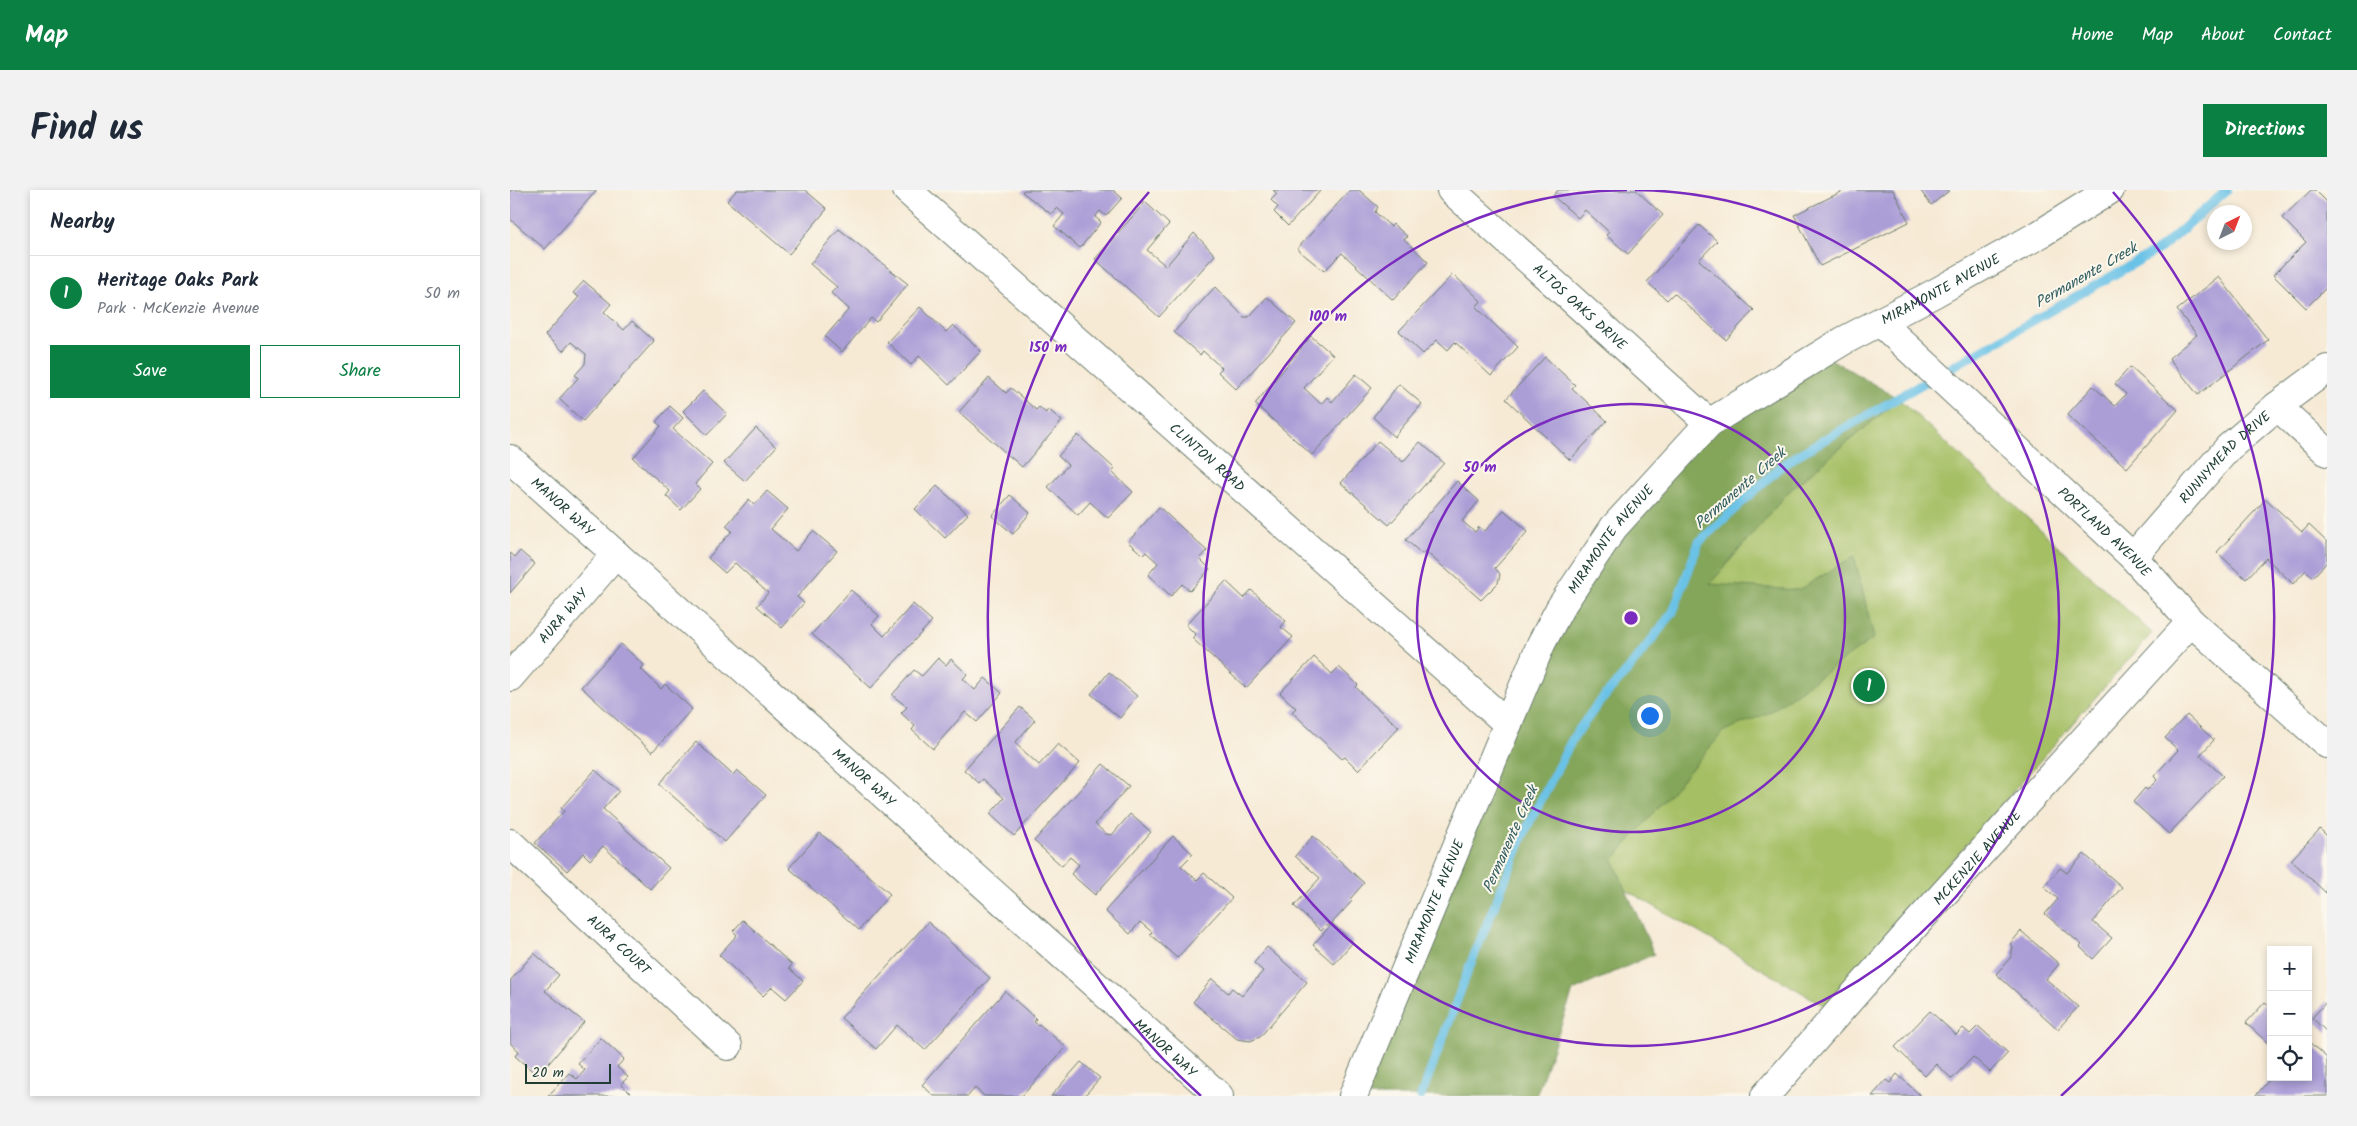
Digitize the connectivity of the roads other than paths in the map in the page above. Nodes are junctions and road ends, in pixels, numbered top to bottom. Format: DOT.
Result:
graph roads {
  1 [pos="907,190"];
  2 [pos="1451,190"];
  3 [pos="2110,190"];
  4 [pos="1880,323"];
  5 [pos="2327,369"];
  6 [pos="2277,406"];
  7 [pos="1709,423"];
  8 [pos="2327,452"];
  9 [pos="510,458"];
  10 [pos="616,554"];
  11 [pos="2133,557"];
  12 [pos="2191,622"];
  13 [pos="510,677"];
  14 [pos="1508,724"];
  15 [pos="2327,744"];
  16 [pos="510,843"];
  17 [pos="728,1046"];
  18 [pos="1219,1096"];
  19 [pos="1353,1096"];
  20 [pos="1765,1096"];
  1 -- 14 [label="street, CLINTON ROAD"];
  2 -- 7 [label="street, ALTOS OAKS DRIVE"];
  3 -- 4 [label="street, MIRAMONTE AVENUE"];
  4 -- 7 [label="street, MIRAMONTE AVENUE"];
  4 -- 11 [label="street, PORTLAND AVENUE"];
  5 -- 6 [label="street, RUNNYMEAD DRIVE"];
  6 -- 8 [label="street"];
  6 -- 11 [label="street, RUNNYMEAD DRIVE"];
  7 -- 14 [label="street, MIRAMONTE AVENUE"];
  9 -- 10 [label="street, MANOR WAY"];
  10 -- 13 [label="street, AURA WAY"];
  10 -- 18 [label="street, MANOR WAY"];
  11 -- 12 [label="street, PORTLAND AVENUE"];
  12 -- 15 [label="street, PORTLAND AVENUE"];
  12 -- 20 [label="street, MCKENZIE AVENUE"];
  14 -- 19 [label="street, MIRAMONTE AVENUE"];
  16 -- 17 [label="street, AURA COURT"];
}
